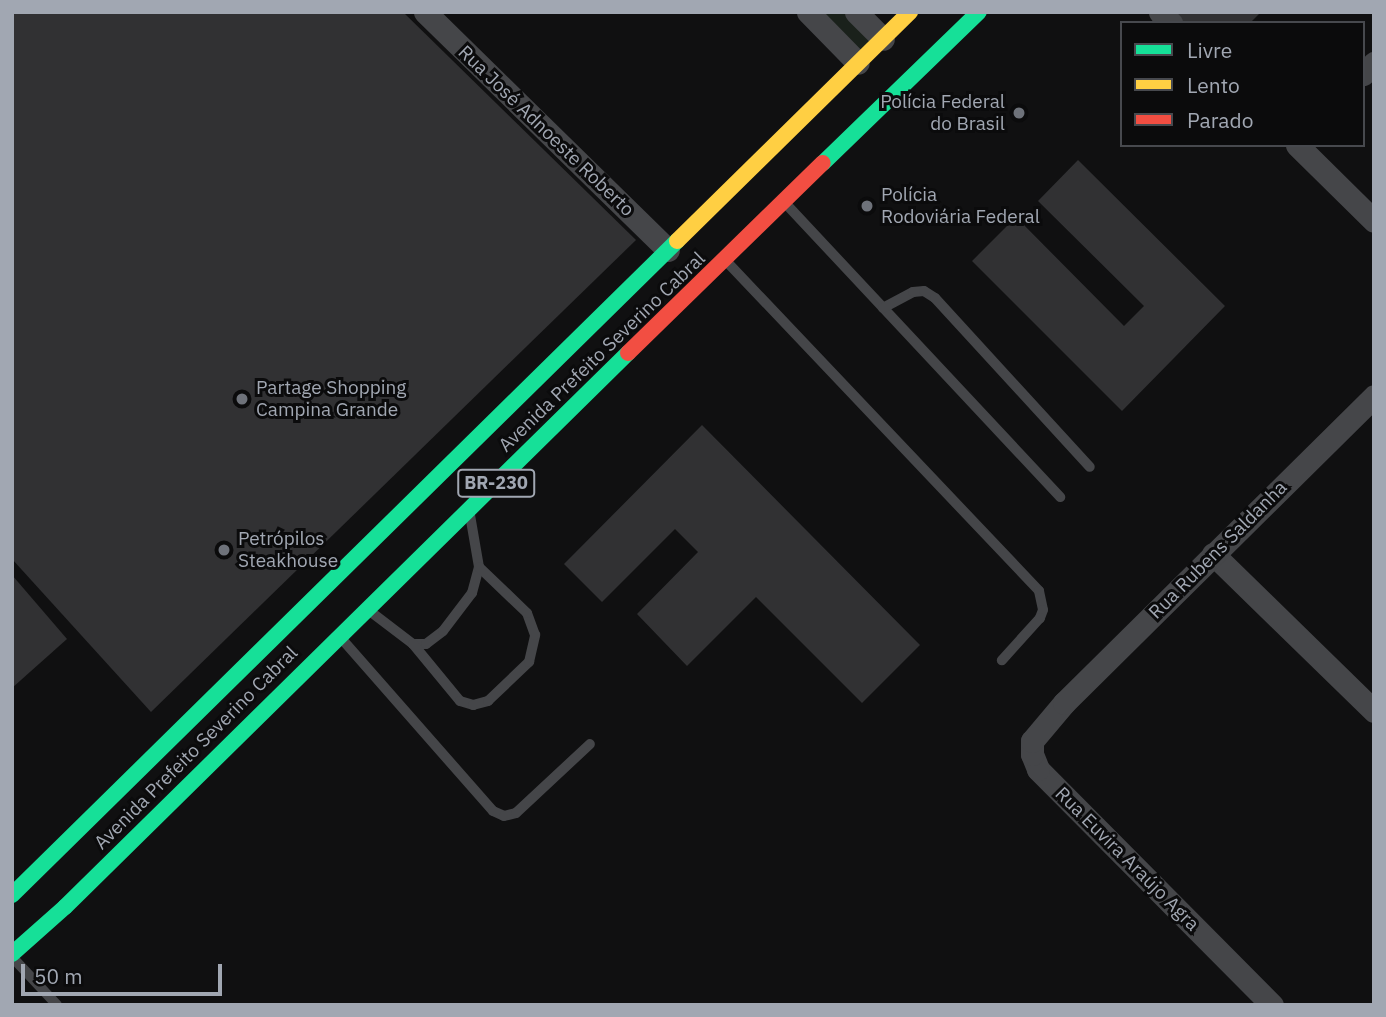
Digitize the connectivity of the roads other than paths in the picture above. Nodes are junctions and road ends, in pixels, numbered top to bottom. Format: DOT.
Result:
graph roads {
  1 [pos="425,12"];
  2 [pos="808,12"];
  3 [pos="856,12"];
  4 [pos="910,12"];
  5 [pos="979,12"];
  6 [pos="883,39"];
  7 [pos="858,63"];
  8 [pos="1299,147"];
  9 [pos="785,204"];
  10 [pos="1374,221"];
  11 [pos="668,250"];
  12 [pos="726,261"];
  13 [pos="883,308"];
  14 [pos="1374,396"];
  15 [pos="1090,467"];
  16 [pos="1060,497"];
  17 [pos="469,510"];
  18 [pos="1213,554"];
  19 [pos="479,567"];
  20 [pos="366,608"];
  21 [pos="340,636"];
  22 [pos="413,644"];
  23 [pos="1002,660"];
  24 [pos="1063,703"];
  25 [pos="1374,711"];
  26 [pos="590,744"];
  27 [pos="12,895"];
  28 [pos="12,956"];
  29 [pos="57,1005"];
  30 [pos="1272,1005"];
  1 -- 11 [label="street, Rua José Adnoeste Roberto"];
  2 -- 7 [label="street"];
  3 -- 6 [label="street"];
  4 -- 6 [label="main road, Avenida Prefeito Severino Cabral / BR-230"];
  5 -- 9 [label="main road, Avenida Prefeito Severino Cabral / BR-230"];
  6 -- 7 [label="main road, Avenida Prefeito Severino Cabral / BR-230"];
  7 -- 11 [label="main road, Avenida Prefeito Severino Cabral / BR-230"];
  8 -- 10 [label="street"];
  9 -- 12 [label="main road, Avenida Prefeito Severino Cabral / BR-230"];
  9 -- 13 [label="lane"];
  11 -- 27 [label="main road, Avenida Prefeito Severino Cabral / BR-230"];
  12 -- 17 [label="main road, Avenida Prefeito Severino Cabral / BR-230"];
  12 -- 23 [label="lane"];
  13 -- 15 [label="lane"];
  13 -- 16 [label="lane"];
  14 -- 18 [label="street, Rua Rubens Saldanha"];
  17 -- 19 [label="lane"];
  17 -- 20 [label="main road, Avenida Prefeito Severino Cabral / BR-230"];
  18 -- 24 [label="street, Rua Rubens Saldanha"];
  18 -- 25 [label="street"];
  19 -- 22 [label="lane"];
  19 -- 22 [label="lane"];
  20 -- 21 [label="main road, Avenida Prefeito Severino Cabral / BR-230"];
  20 -- 22 [label="lane"];
  21 -- 26 [label="lane"];
  21 -- 28 [label="main road, Avenida Prefeito Severino Cabral / BR-230"];
  24 -- 30 [label="street, Rua Euvira Araújo Agra"];
  28 -- 29 [label="lane"];
}
